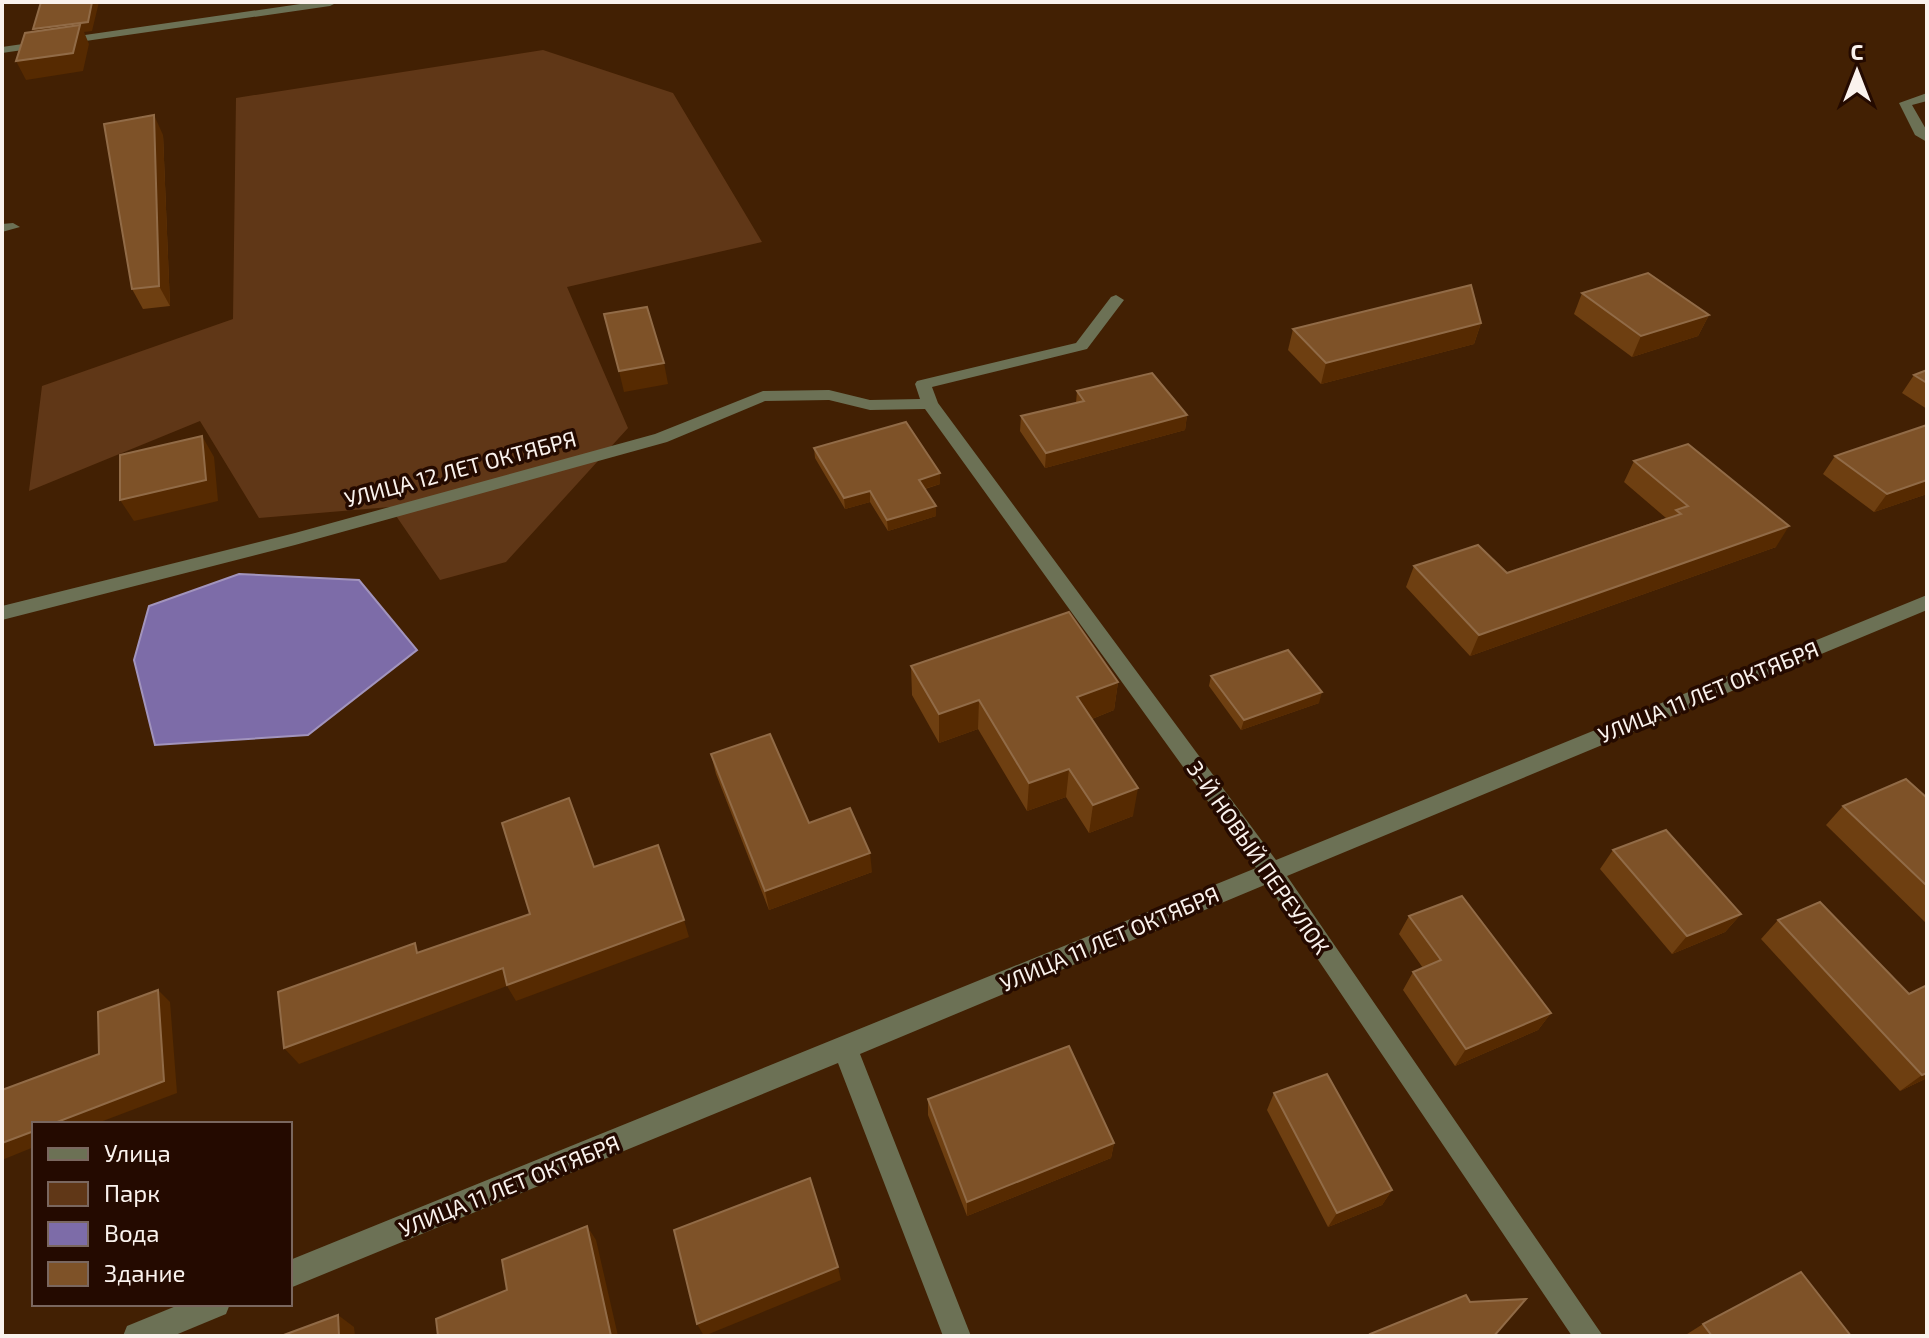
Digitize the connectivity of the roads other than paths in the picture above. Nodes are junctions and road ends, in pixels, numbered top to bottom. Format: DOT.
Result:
graph roads {
  1 [pos="330,3"];
  2 [pos="2,50"];
  3 [pos="1927,97"];
  4 [pos="1927,138"];
  5 [pos="1116,300"];
  6 [pos="926,394"];
  7 [pos="1927,602"];
  8 [pos="2,613"];
  9 [pos="1271,871"];
  10 [pos="845,1048"];
  11 [pos="292,1273"];
  12 [pos="211,1306"];
  13 [pos="137,1336"];
  14 [pos="957,1336"];
  15 [pos="1589,1336"];
  1 -- 2 [label="street"];
  3 -- 4 [label="street"];
  5 -- 6 [label="street, УЛИЦА 12 ЛЕТ ОКТЯБРЯ"];
  6 -- 8 [label="street, УЛИЦА 12 ЛЕТ ОКТЯБРЯ"];
  6 -- 9 [label="street, 3-Й НОВЫЙ ПЕРЕУЛОК"];
  7 -- 9 [label="street, УЛИЦА 11 ЛЕТ ОКТЯБРЯ"];
  9 -- 10 [label="street, УЛИЦА 11 ЛЕТ ОКТЯБРЯ"];
  9 -- 15 [label="street, 3-Й НОВЫЙ ПЕРЕУЛОК"];
  10 -- 11 [label="street, УЛИЦА 11 ЛЕТ ОКТЯБРЯ"];
  10 -- 14 [label="street"];
  12 -- 13 [label="street"];
}
